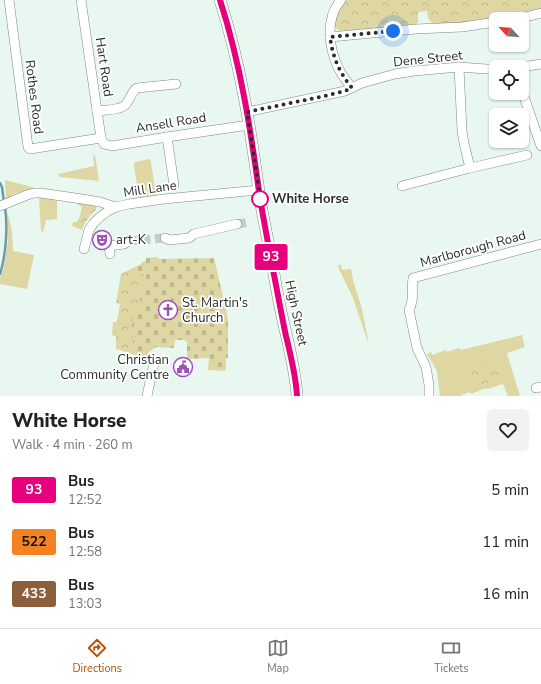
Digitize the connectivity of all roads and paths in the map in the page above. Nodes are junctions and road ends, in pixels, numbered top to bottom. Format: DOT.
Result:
graph roads {
  1 [pos="9,0"];
  2 [pos="81,0"];
  3 [pos="220,0"];
  4 [pos="341,0"];
  5 [pos="334,5"];
  6 [pos="541,13"];
  7 [pos="529,16"];
  8 [pos="489,23"];
  9 [pos="330,37"];
  10 [pos="541,64"];
  11 [pos="529,66"];
  12 [pos="459,67"];
  13 [pos="489,69"];
  14 [pos="176,84"];
  15 [pos="352,88"];
  16 [pos="525,100"];
  17 [pos="97,111"];
  18 [pos="247,112"];
  19 [pos="249,125"];
  20 [pos="167,137"];
  21 [pos="101,138"];
  22 [pos="541,146"];
  23 [pos="527,155"];
  24 [pos="470,168"];
  25 [pos="174,185"];
  26 [pos="402,186"];
  27 [pos="259,190"];
  28 [pos="3,205"];
  29 [pos="116,207"];
  30 [pos="238,224"];
  31 [pos="165,238"];
  32 [pos="128,241"];
  33 [pos="541,244"];
  34 [pos="84,249"];
  35 [pos="110,254"];
  36 [pos="154,363"];
  37 [pos="147,396"];
  38 [pos="297,396"];
  39 [pos="429,396"];
  1 -- 21 [label="street, Rothes Road"];
  2 -- 17 [label="street, Hart Road"];
  3 -- 18 [label="main road, High Street"];
  4 -- 5 [label="street"];
  5 -- 9 [label="street"];
  6 -- 7 [label="street"];
  8 -- 9 [label="street"];
  9 -- 15 [label="street"];
  10 -- 11 [label="street"];
  12 -- 13 [label="street, Dene Street"];
  12 -- 15 [label="street, Dene Street"];
  12 -- 24 [label="street"];
  14 -- 17 [label="street"];
  15 -- 18 [label="street, Dene Street"];
  16 -- 22 [label="street"];
  17 -- 21 [label="street, Hart Road"];
  18 -- 19 [label="main road, High Street"];
  19 -- 20 [label="street, Ansell Road"];
  19 -- 27 [label="main road, High Street"];
  20 -- 21 [label="street, Ansell Road"];
  20 -- 25 [label="street"];
  23 -- 24 [label="street"];
  24 -- 26 [label="street"];
  27 -- 29 [label="street, Mill Lane"];
  27 -- 38 [label="main road, High Street"];
  28 -- 29 [label="street, Mill Lane"];
  29 -- 34 [label="street"];
  30 -- 31 [label="street"];
  32 -- 35 [label="street"];
  33 -- 39 [label="street, Marlborough Road"];
  36 -- 37 [label="street"];
}
